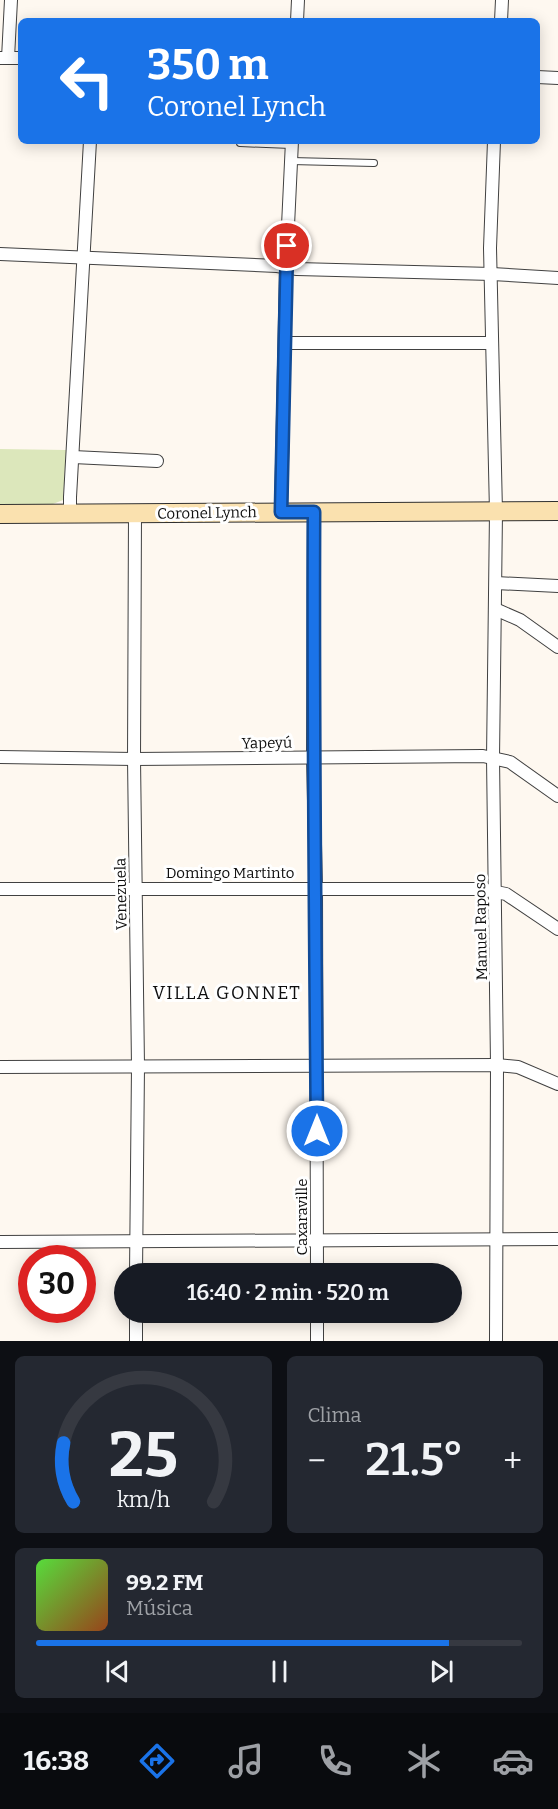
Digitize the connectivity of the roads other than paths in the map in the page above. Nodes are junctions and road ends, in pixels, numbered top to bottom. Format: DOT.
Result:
graph roads {
  1 [pos="11,0"];
  2 [pos="298,0"];
  3 [pos="502,0"];
  4 [pos="297,18"];
  5 [pos="501,18"];
  6 [pos="10,58"];
  7 [pos="540,77"];
  8 [pos="558,78"];
  9 [pos="90,144"];
  10 [pos="292,144"];
  11 [pos="494,144"];
  12 [pos="291,161"];
  13 [pos="374,163"];
  14 [pos="0,254"];
  15 [pos="83,257"];
  16 [pos="286,268"];
  17 [pos="492,274"];
  18 [pos="558,278"];
  19 [pos="285,343"];
  20 [pos="492,343"];
  21 [pos="72,457"];
  22 [pos="157,461"];
  23 [pos="558,511"];
  24 [pos="281,512"];
  25 [pos="314,512"];
  26 [pos="496,512"];
  27 [pos="70,513"];
  28 [pos="135,513"];
  29 [pos="0,514"];
  30 [pos="496,583"];
  31 [pos="558,586"];
  32 [pos="495,609"];
  33 [pos="558,647"];
  34 [pos="313,757"];
  35 [pos="0,758"];
  36 [pos="493,758"];
  37 [pos="134,759"];
  38 [pos="558,796"];
  39 [pos="316,888"];
  40 [pos="0,889"];
  41 [pos="136,889"];
  42 [pos="496,891"];
  43 [pos="558,928"];
  44 [pos="316,1065"];
  45 [pos="497,1065"];
  46 [pos="138,1066"];
  47 [pos="0,1067"];
  48 [pos="558,1084"];
  49 [pos="558,1239"];
  50 [pos="496,1240"];
  51 [pos="318,1241"];
  52 [pos="0,1242"];
  53 [pos="136,1242"];
  54 [pos="136,1263"];
  55 [pos="317,1263"];
  56 [pos="136,1323"];
  57 [pos="317,1323"];
  58 [pos="136,1341"];
  59 [pos="317,1341"];
  60 [pos="496,1341"];
  1 -- 6 [label="street"];
  2 -- 4 [label="street"];
  3 -- 5 [label="street"];
  7 -- 8 [label="street"];
  9 -- 15 [label="street"];
  10 -- 12 [label="street"];
  11 -- 17 [label="street, Manuel Raposo"];
  12 -- 13 [label="lane"];
  12 -- 16 [label="street"];
  14 -- 15 [label="street"];
  15 -- 16 [label="street"];
  15 -- 21 [label="street"];
  16 -- 17 [label="street"];
  16 -- 19 [label="street"];
  17 -- 18 [label="street"];
  17 -- 20 [label="street, Manuel Raposo"];
  19 -- 20 [label="street"];
  19 -- 24 [label="street"];
  20 -- 26 [label="street, Manuel Raposo"];
  21 -- 22 [label="street"];
  21 -- 27 [label="street"];
  23 -- 26 [label="main road, Coronel Lynch"];
  24 -- 25 [label="main road, Coronel Lynch"];
  24 -- 28 [label="main road, Coronel Lynch"];
  25 -- 26 [label="main road, Coronel Lynch"];
  25 -- 34 [label="street, Caxaraville"];
  26 -- 30 [label="street, Manuel Raposo"];
  27 -- 28 [label="main road, Coronel Lynch"];
  27 -- 29 [label="main road, Coronel Lynch"];
  28 -- 37 [label="street, Venezuela"];
  30 -- 31 [label="street"];
  30 -- 32 [label="street, Manuel Raposo"];
  32 -- 33 [label="street"];
  32 -- 36 [label="street, Manuel Raposo"];
  34 -- 36 [label="street, Yapeyú"];
  34 -- 37 [label="street, Yapeyú"];
  34 -- 39 [label="street, Caxaraville"];
  35 -- 37 [label="street, Yapeyú"];
  36 -- 38 [label="street, Yapeyú"];
  36 -- 42 [label="street, Manuel Raposo"];
  37 -- 41 [label="street, Venezuela"];
  39 -- 41 [label="street, Domingo Martinto"];
  39 -- 42 [label="street, Domingo Martinto"];
  39 -- 44 [label="street, Caxaraville"];
  40 -- 41 [label="street, Domingo Martinto"];
  41 -- 46 [label="street, Venezuela"];
  42 -- 43 [label="street, Domingo Martinto"];
  42 -- 45 [label="street, Manuel Raposo"];
  44 -- 45 [label="street"];
  44 -- 46 [label="street"];
  44 -- 51 [label="street, Caxaraville"];
  45 -- 48 [label="street"];
  45 -- 50 [label="street, Manuel Raposo"];
  46 -- 47 [label="street"];
  46 -- 53 [label="street, Venezuela"];
  49 -- 50 [label="street"];
  50 -- 51 [label="street"];
  50 -- 60 [label="street, Manuel Raposo"];
  51 -- 53 [label="street"];
  51 -- 55 [label="street, Caxaraville"];
  52 -- 53 [label="street"];
  53 -- 54 [label="street, Venezuela"];
  56 -- 58 [label="street"];
  57 -- 59 [label="street"];
}
